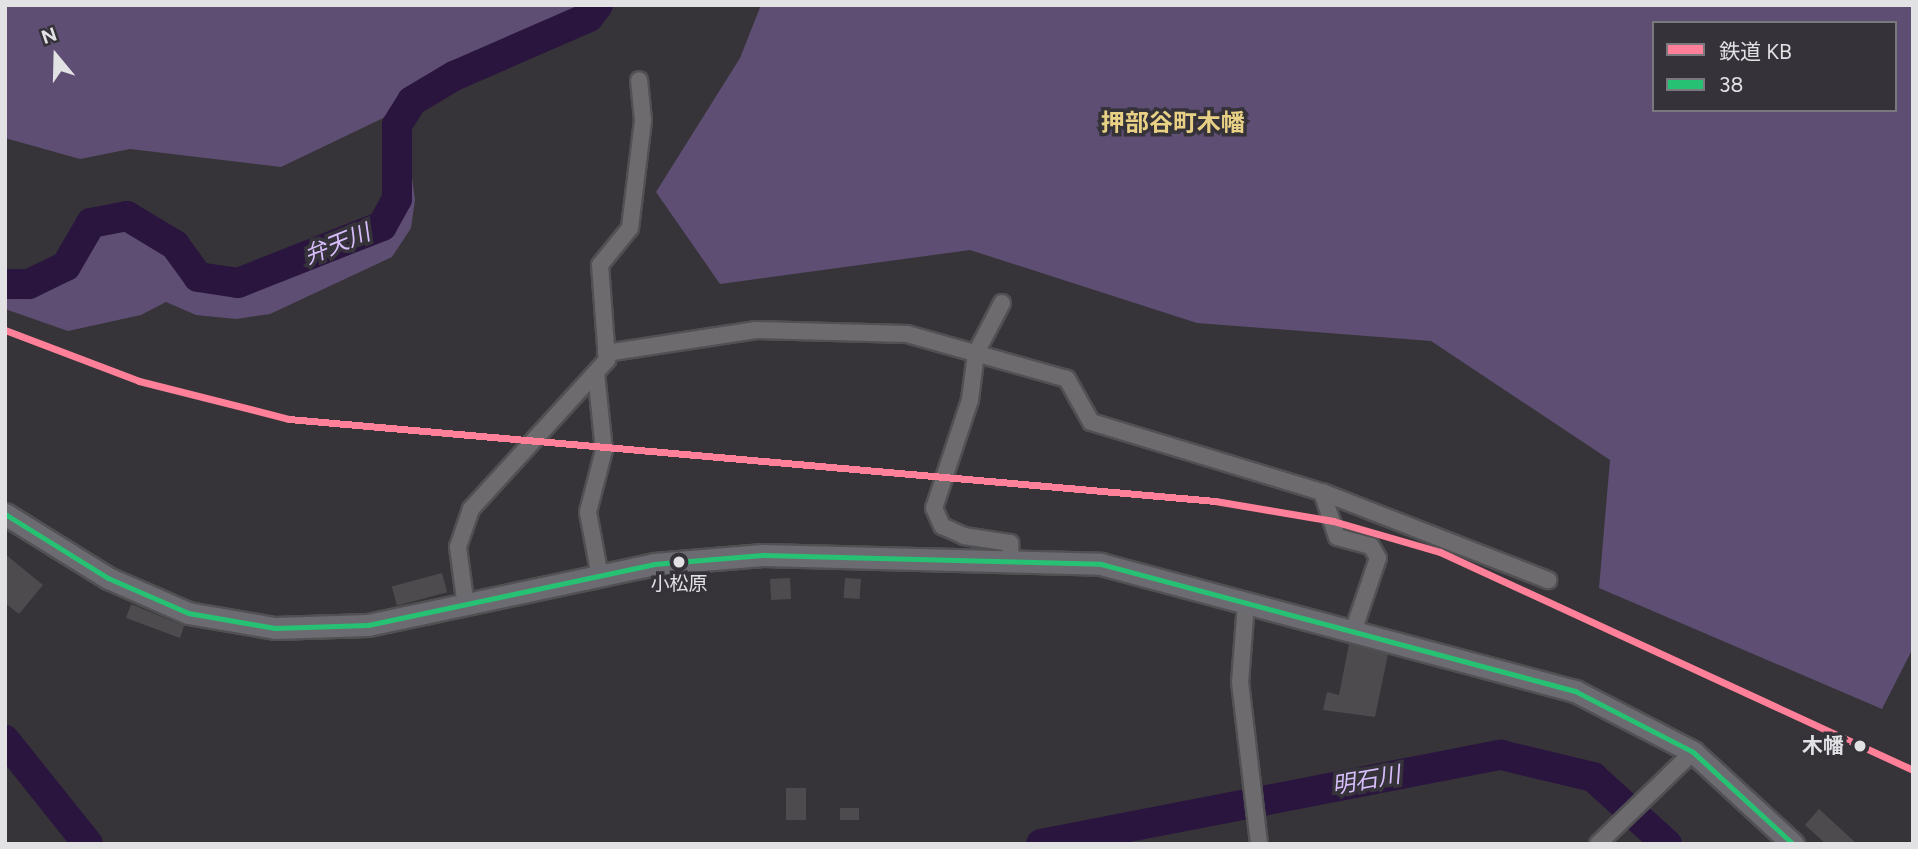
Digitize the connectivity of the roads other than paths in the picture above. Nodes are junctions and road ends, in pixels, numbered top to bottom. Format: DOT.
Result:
graph roads {
  1 [pos="639,80"];
  2 [pos="1002,303"];
  3 [pos="606,353"];
  4 [pos="976,353"];
  5 [pos="596,373"];
  6 [pos="1322,492"];
  7 [pos="5,514"];
  8 [pos="1011,561"];
  9 [pos="600,577"];
  10 [pos="1548,580"];
  11 [pos="1246,603"];
  12 [pos="466,607"];
  13 [pos="1353,632"];
  14 [pos="1693,752"];
  15 [pos="1259,844"];
  16 [pos="1598,844"];
  17 [pos="1793,844"];
  1 -- 3 [label="street"];
  2 -- 4 [label="street"];
  3 -- 4 [label="street"];
  3 -- 5 [label="street"];
  4 -- 6 [label="street"];
  4 -- 8 [label="street"];
  5 -- 9 [label="street"];
  5 -- 12 [label="street"];
  6 -- 10 [label="street"];
  6 -- 13 [label="street"];
  7 -- 12 [label="main road"];
  8 -- 9 [label="main road"];
  8 -- 11 [label="main road"];
  9 -- 12 [label="main road"];
  11 -- 13 [label="main road"];
  11 -- 15 [label="street"];
  13 -- 14 [label="main road"];
  14 -- 16 [label="street"];
  14 -- 17 [label="main road"];
}
